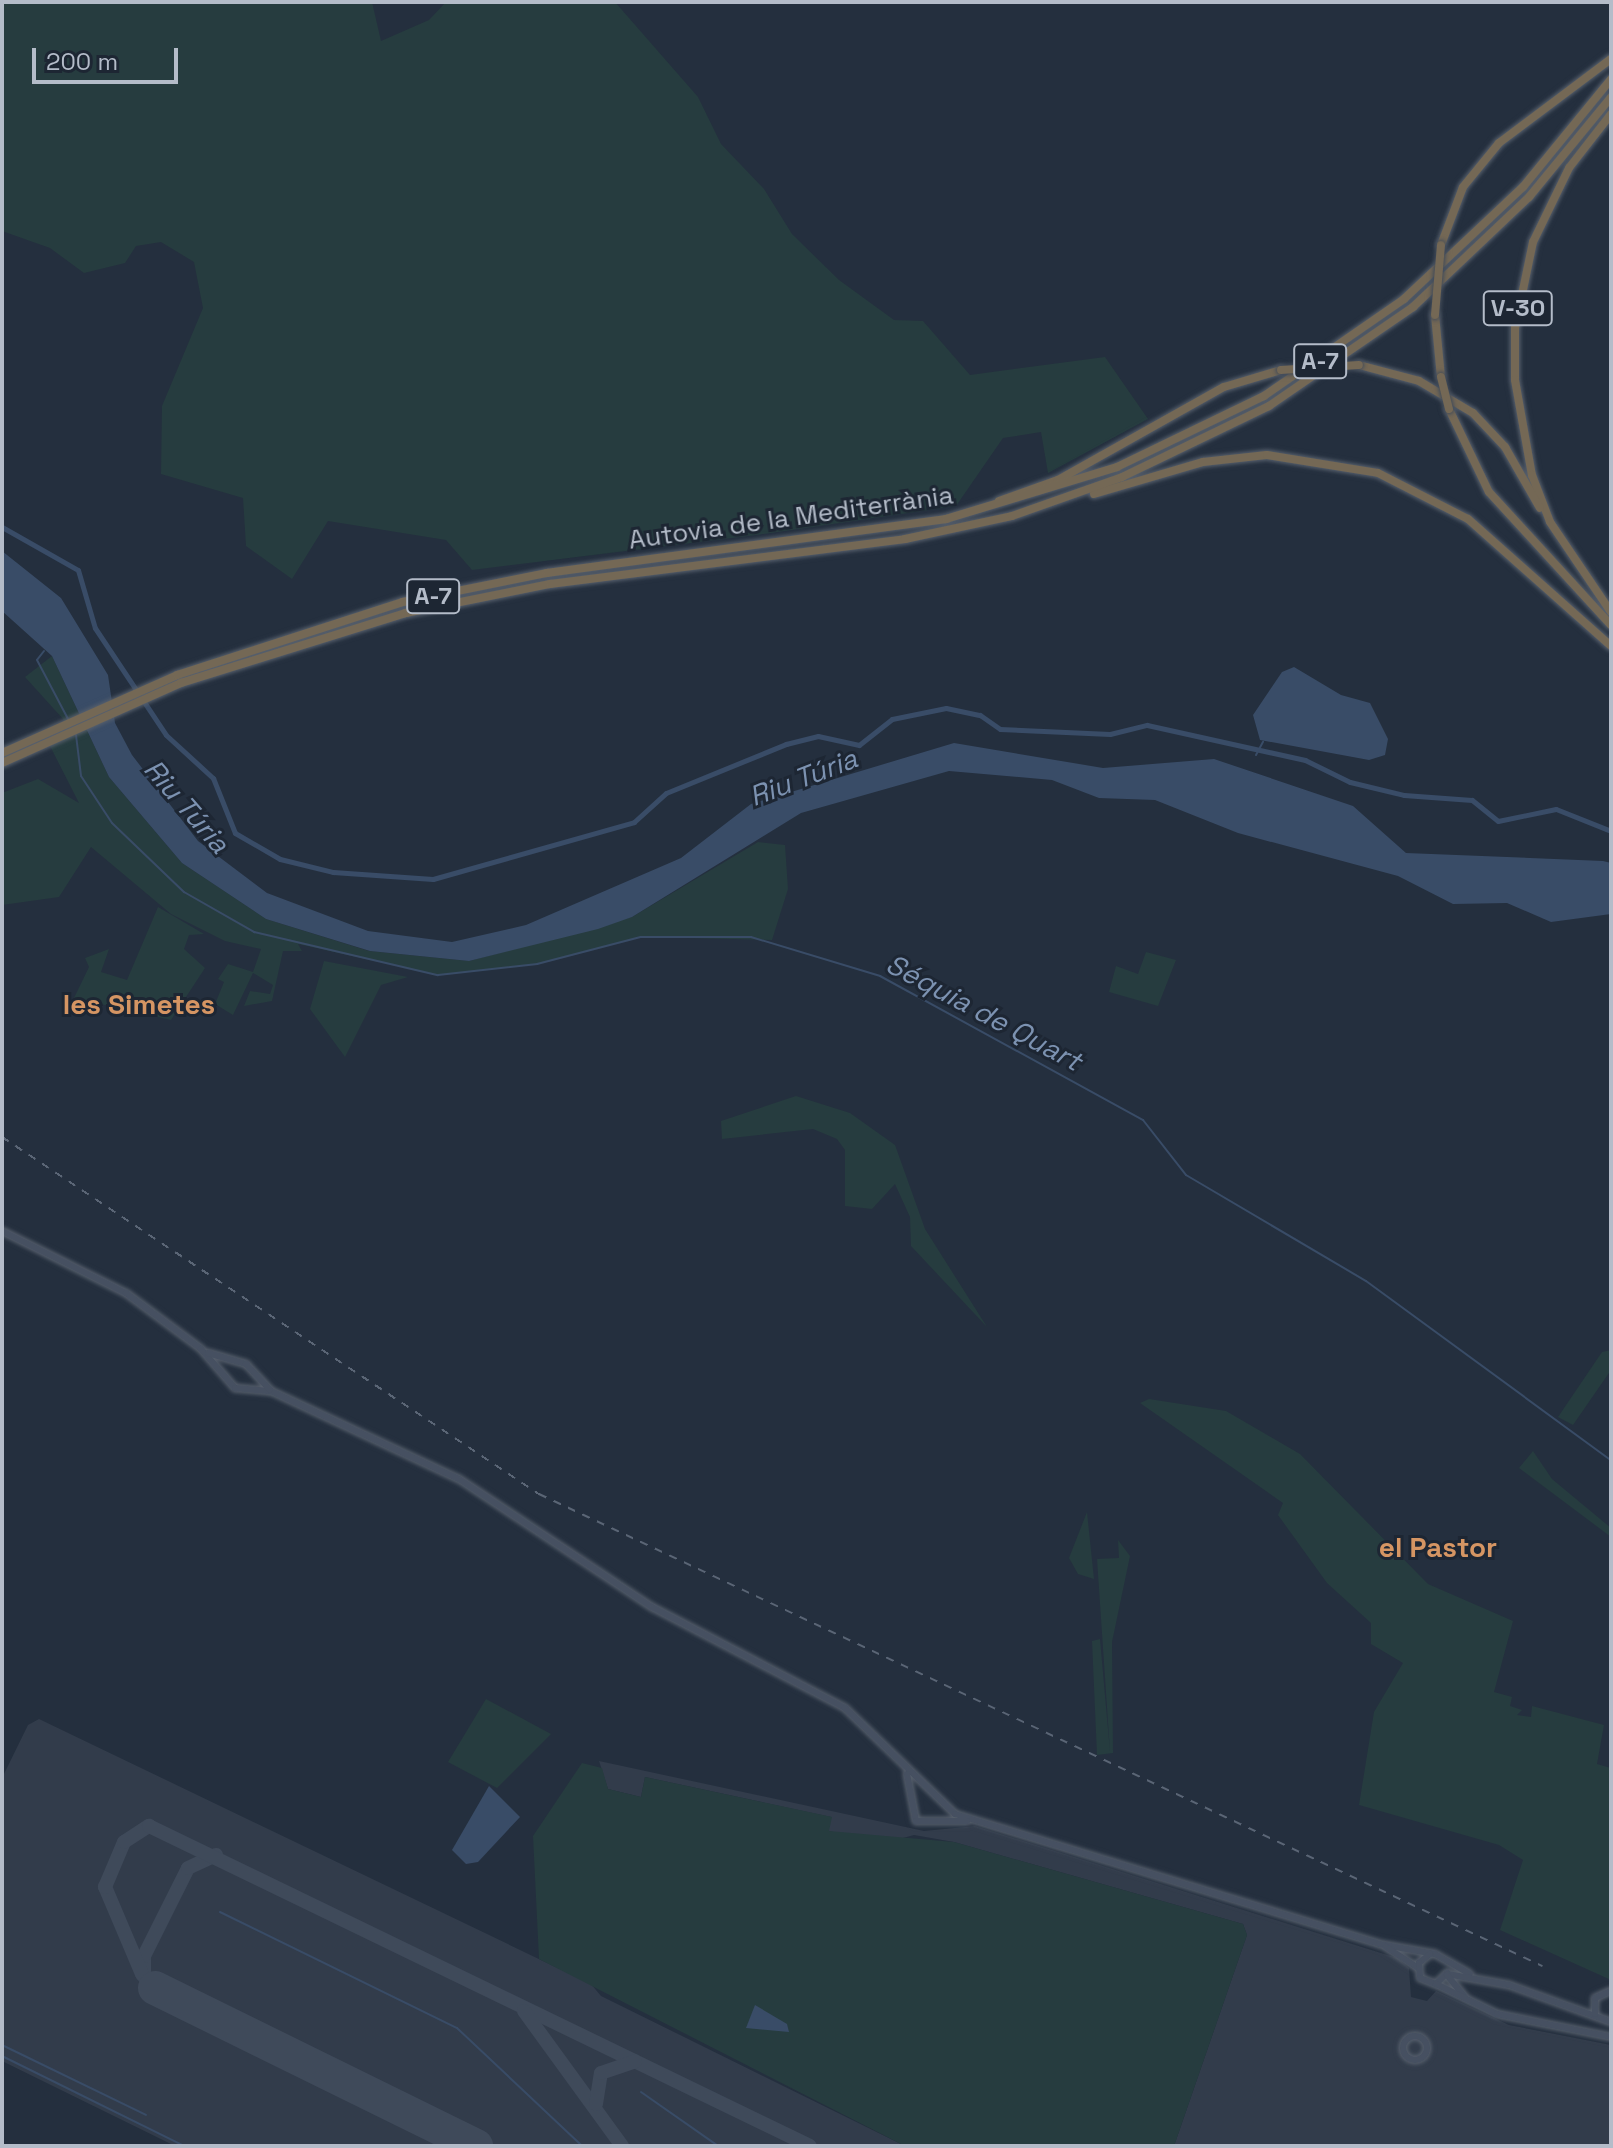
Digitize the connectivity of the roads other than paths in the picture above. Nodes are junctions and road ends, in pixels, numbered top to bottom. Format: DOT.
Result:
graph roads {
  1 [pos="1611,59"];
  2 [pos="1611,79"];
  3 [pos="1611,97"];
  4 [pos="1611,114"];
  5 [pos="1070,498"];
  6 [pos="946,519"];
  7 [pos="1550,522"];
  8 [pos="1611,612"];
  9 [pos="1611,625"];
  10 [pos="1611,646"];
  11 [pos="179,679"];
  12 [pos="8,753"];
  13 [pos="2,763"];
  14 [pos="2,1231"];
  15 [pos="201,1349"];
  16 [pos="235,1364"];
  17 [pos="227,1374"];
  18 [pos="254,1374"];
  19 [pos="248,1387"];
  20 [pos="271,1391"];
  21 [pos="905,1767"];
  22 [pos="927,1794"];
  23 [pos="912,1804"];
  24 [pos="942,1806"];
  25 [pos="974,1821"];
  26 [pos="936,1822"];
  27 [pos="1379,1944"];
  28 [pos="1430,1954"];
  29 [pos="1446,1962"];
  30 [pos="1418,1968"];
  31 [pos="1470,1974"];
  32 [pos="1447,1975"];
  33 [pos="1436,1984"];
  34 [pos="1611,1991"];
  35 [pos="1594,2001"];
  36 [pos="1473,2004"];
  37 [pos="1577,2006"];
  38 [pos="1597,2017"];
  39 [pos="1611,2022"];
  40 [pos="1410,2037"];
  41 [pos="1611,2037"];
  1 -- 9 [label="highway, bridge"];
  2 -- 6 [label="highway, Autovia de la Mediterrània / A-7"];
  3 -- 5 [label="highway, Autovia de la Mediterrània / A-7"];
  4 -- 7 [label="highway, V-30"];
  5 -- 10 [label="highway"];
  5 -- 11 [label="highway, Autovia de la Mediterrània / A-7"];
  6 -- 7 [label="highway, bridge"];
  6 -- 11 [label="highway, Autovia de la Mediterrània / A-7"];
  7 -- 8 [label="highway, V-30"];
  11 -- 12 [label="highway, Autovia de la Mediterrània / A-7"];
  12 -- 13 [label="highway, Autovia de la Mediterrània / A-7"];
  14 -- 15 [label="main road"];
  15 -- 16 [label="main road"];
  15 -- 17 [label="main road"];
  16 -- 17 [label="main road"];
  16 -- 18 [label="main road"];
  17 -- 19 [label="main road"];
  18 -- 19 [label="main road"];
  18 -- 20 [label="main road"];
  19 -- 20 [label="main road"];
  20 -- 21 [label="main road"];
  21 -- 22 [label="main road"];
  21 -- 23 [label="main road"];
  22 -- 23 [label="main road"];
  22 -- 24 [label="main road"];
  23 -- 26 [label="main road"];
  24 -- 25 [label="main road"];
  24 -- 26 [label="main road"];
  25 -- 26 [label="main road"];
  25 -- 27 [label="main road"];
  27 -- 28 [label="main road"];
  27 -- 30 [label="main road"];
  28 -- 29 [label="main road"];
  28 -- 30 [label="main road"];
  29 -- 31 [label="main road"];
  29 -- 32 [label="main road"];
  30 -- 33 [label="main road"];
  31 -- 32 [label="main road"];
  31 -- 37 [label="main road"];
  32 -- 33 [label="main road"];
  32 -- 36 [label="main road"];
  33 -- 36 [label="main road"];
  34 -- 35 [label="main road"];
  35 -- 37 [label="main road"];
  35 -- 38 [label="main road"];
  36 -- 41 [label="main road"];
  37 -- 38 [label="main road"];
  38 -- 39 [label="main road"];
  40 -- 40 [label="main road"];
}
